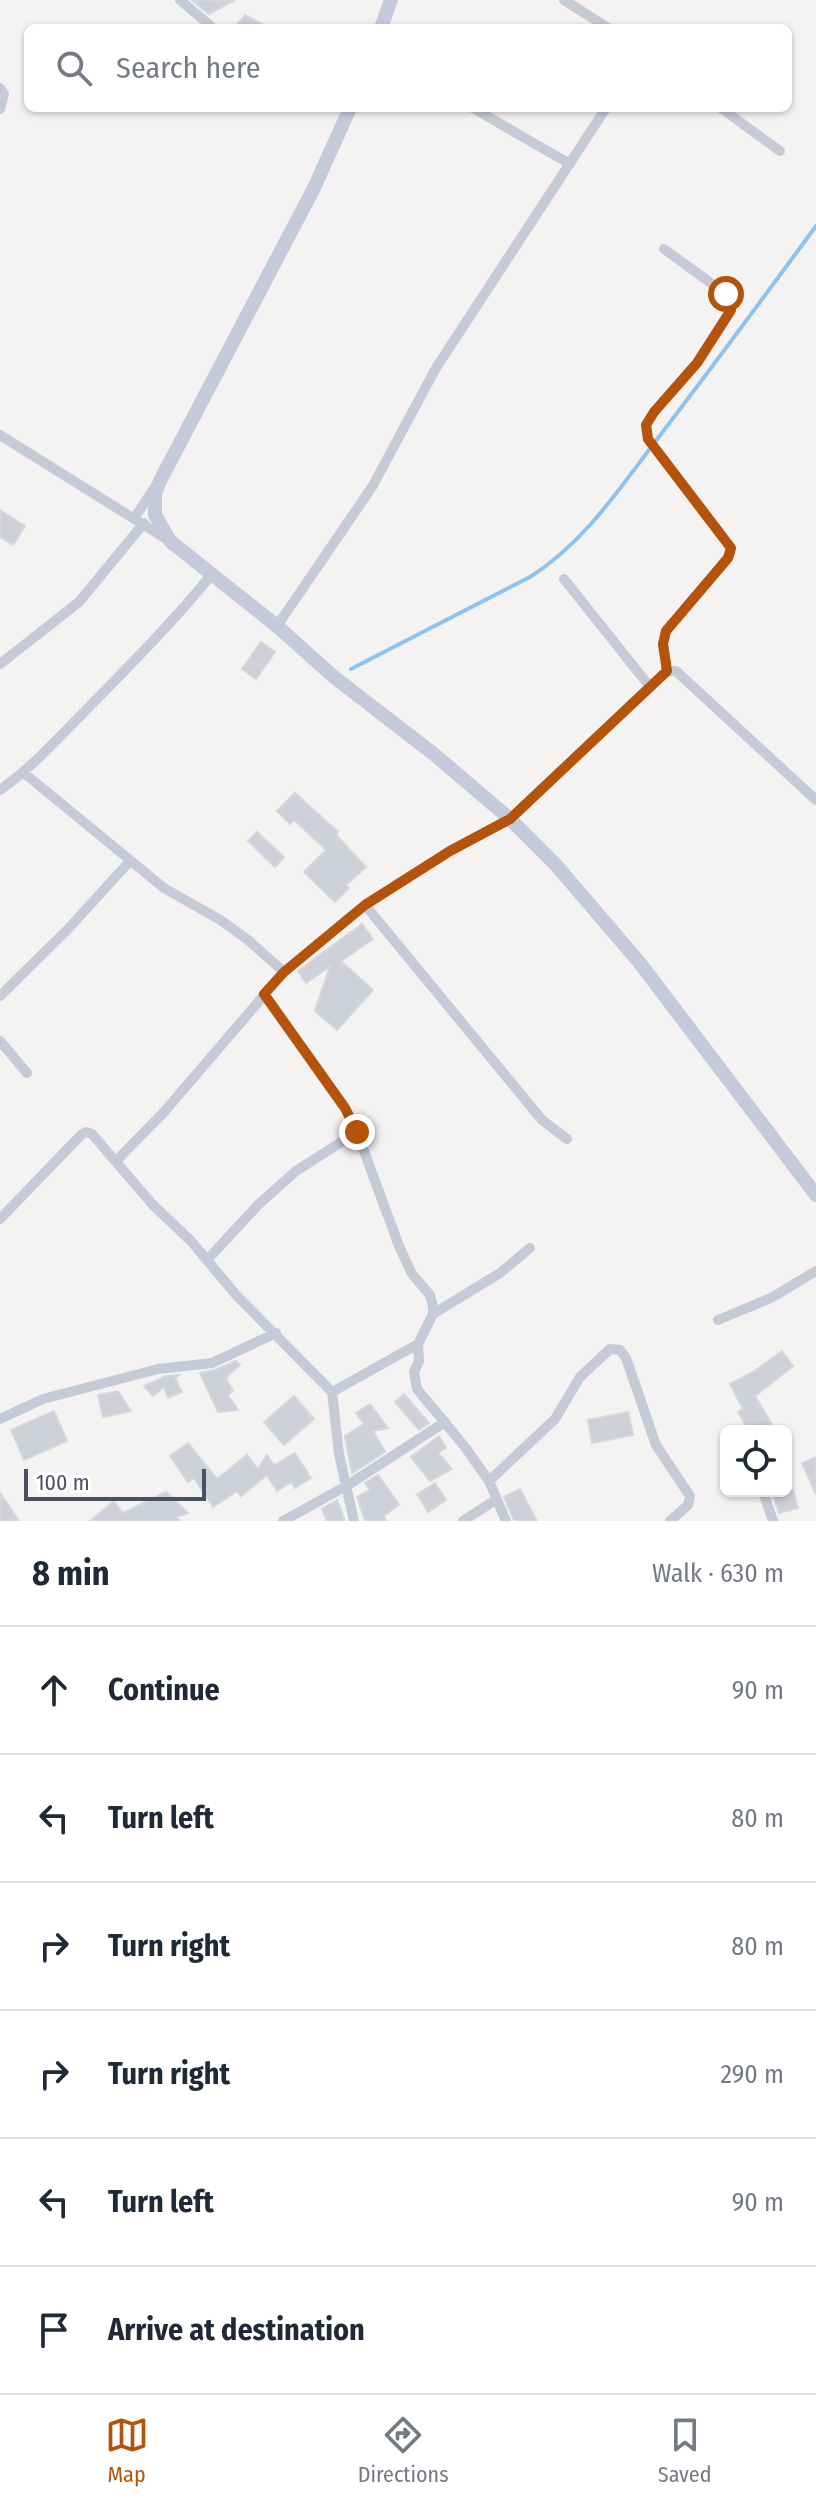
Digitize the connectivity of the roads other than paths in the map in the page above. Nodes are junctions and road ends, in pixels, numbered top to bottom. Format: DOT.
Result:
graph roads {
  1 [pos="180,0"];
  2 [pos="391,0"];
  3 [pos="564,0"];
  4 [pos="208,24"];
  5 [pos="382,24"];
  6 [pos="602,24"];
  7 [pos="0,88"];
  8 [pos="0,109"];
  9 [pos="343,112"];
  10 [pos="480,112"];
  11 [pos="603,112"];
  12 [pos="726,112"];
  13 [pos="780,151"];
  14 [pos="570,164"];
  15 [pos="664,249"];
  16 [pos="0,435"];
  17 [pos="161,479"];
  18 [pos="140,520"];
  19 [pos="170,541"];
  20 [pos="212,574"];
  21 [pos="564,579"];
  22 [pos="277,626"];
  23 [pos="0,664"];
  24 [pos="667,671"];
  25 [pos="650,687"];
  26 [pos="24,773"];
  27 [pos="0,790"];
  28 [pos="816,800"];
  29 [pos="510,819"];
  30 [pos="130,861"];
  31 [pos="365,905"];
  32 [pos="284,972"];
  33 [pos="264,994"];
  34 [pos="0,996"];
  35 [pos="0,1041"];
  36 [pos="27,1073"];
  37 [pos="357,1132"];
  38 [pos="567,1139"];
  39 [pos="117,1160"];
  40 [pos="816,1195"];
  41 [pos="0,1219"];
  42 [pos="530,1248"];
  43 [pos="207,1260"];
  44 [pos="816,1271"];
  45 [pos="433,1314"];
  46 [pos="718,1320"];
  47 [pos="276,1333"];
  48 [pos="418,1344"];
  49 [pos="332,1392"];
  50 [pos="0,1419"];
  51 [pos="445,1422"];
  52 [pos="489,1481"];
  53 [pos="348,1485"];
  54 [pos="765,1497"];
  55 [pos="497,1499"];
  56 [pos="283,1521"];
  57 [pos="354,1521"];
  58 [pos="463,1521"];
  59 [pos="506,1521"];
  60 [pos="670,1521"];
  61 [pos="773,1521"];
  1 -- 4 [label="street"];
  2 -- 5 [label="street"];
  3 -- 6 [label="street"];
  7 -- 8 [label="street"];
  9 -- 17 [label="street"];
  10 -- 14 [label="street"];
  11 -- 14 [label="street"];
  12 -- 13 [label="street"];
  14 -- 22 [label="street"];
  15 -- 24 [label="street"];
  16 -- 18 [label="street"];
  17 -- 18 [label="street"];
  17 -- 19 [label="street"];
  18 -- 19 [label="street"];
  18 -- 23 [label="street"];
  19 -- 20 [label="street"];
  20 -- 22 [label="street"];
  20 -- 26 [label="street"];
  21 -- 25 [label="street"];
  22 -- 29 [label="street"];
  24 -- 25 [label="street"];
  24 -- 28 [label="street"];
  25 -- 29 [label="street"];
  26 -- 27 [label="street"];
  26 -- 30 [label="street"];
  29 -- 31 [label="street"];
  29 -- 40 [label="street"];
  30 -- 32 [label="street"];
  30 -- 34 [label="street"];
  31 -- 32 [label="street"];
  31 -- 38 [label="street"];
  32 -- 33 [label="street"];
  33 -- 37 [label="street"];
  33 -- 39 [label="street"];
  35 -- 36 [label="street"];
  37 -- 43 [label="street"];
  37 -- 45 [label="street"];
  39 -- 41 [label="street"];
  39 -- 43 [label="street"];
  42 -- 45 [label="street"];
  43 -- 47 [label="street"];
  44 -- 46 [label="street"];
  45 -- 48 [label="street"];
  47 -- 49 [label="street"];
  47 -- 50 [label="street"];
  48 -- 49 [label="street"];
  48 -- 51 [label="street"];
  49 -- 53 [label="street"];
  51 -- 52 [label="street"];
  51 -- 53 [label="street"];
  52 -- 55 [label="street"];
  52 -- 60 [label="street"];
  53 -- 56 [label="street"];
  53 -- 57 [label="street"];
  54 -- 61 [label="street"];
  55 -- 58 [label="street"];
  55 -- 59 [label="street"];
}
